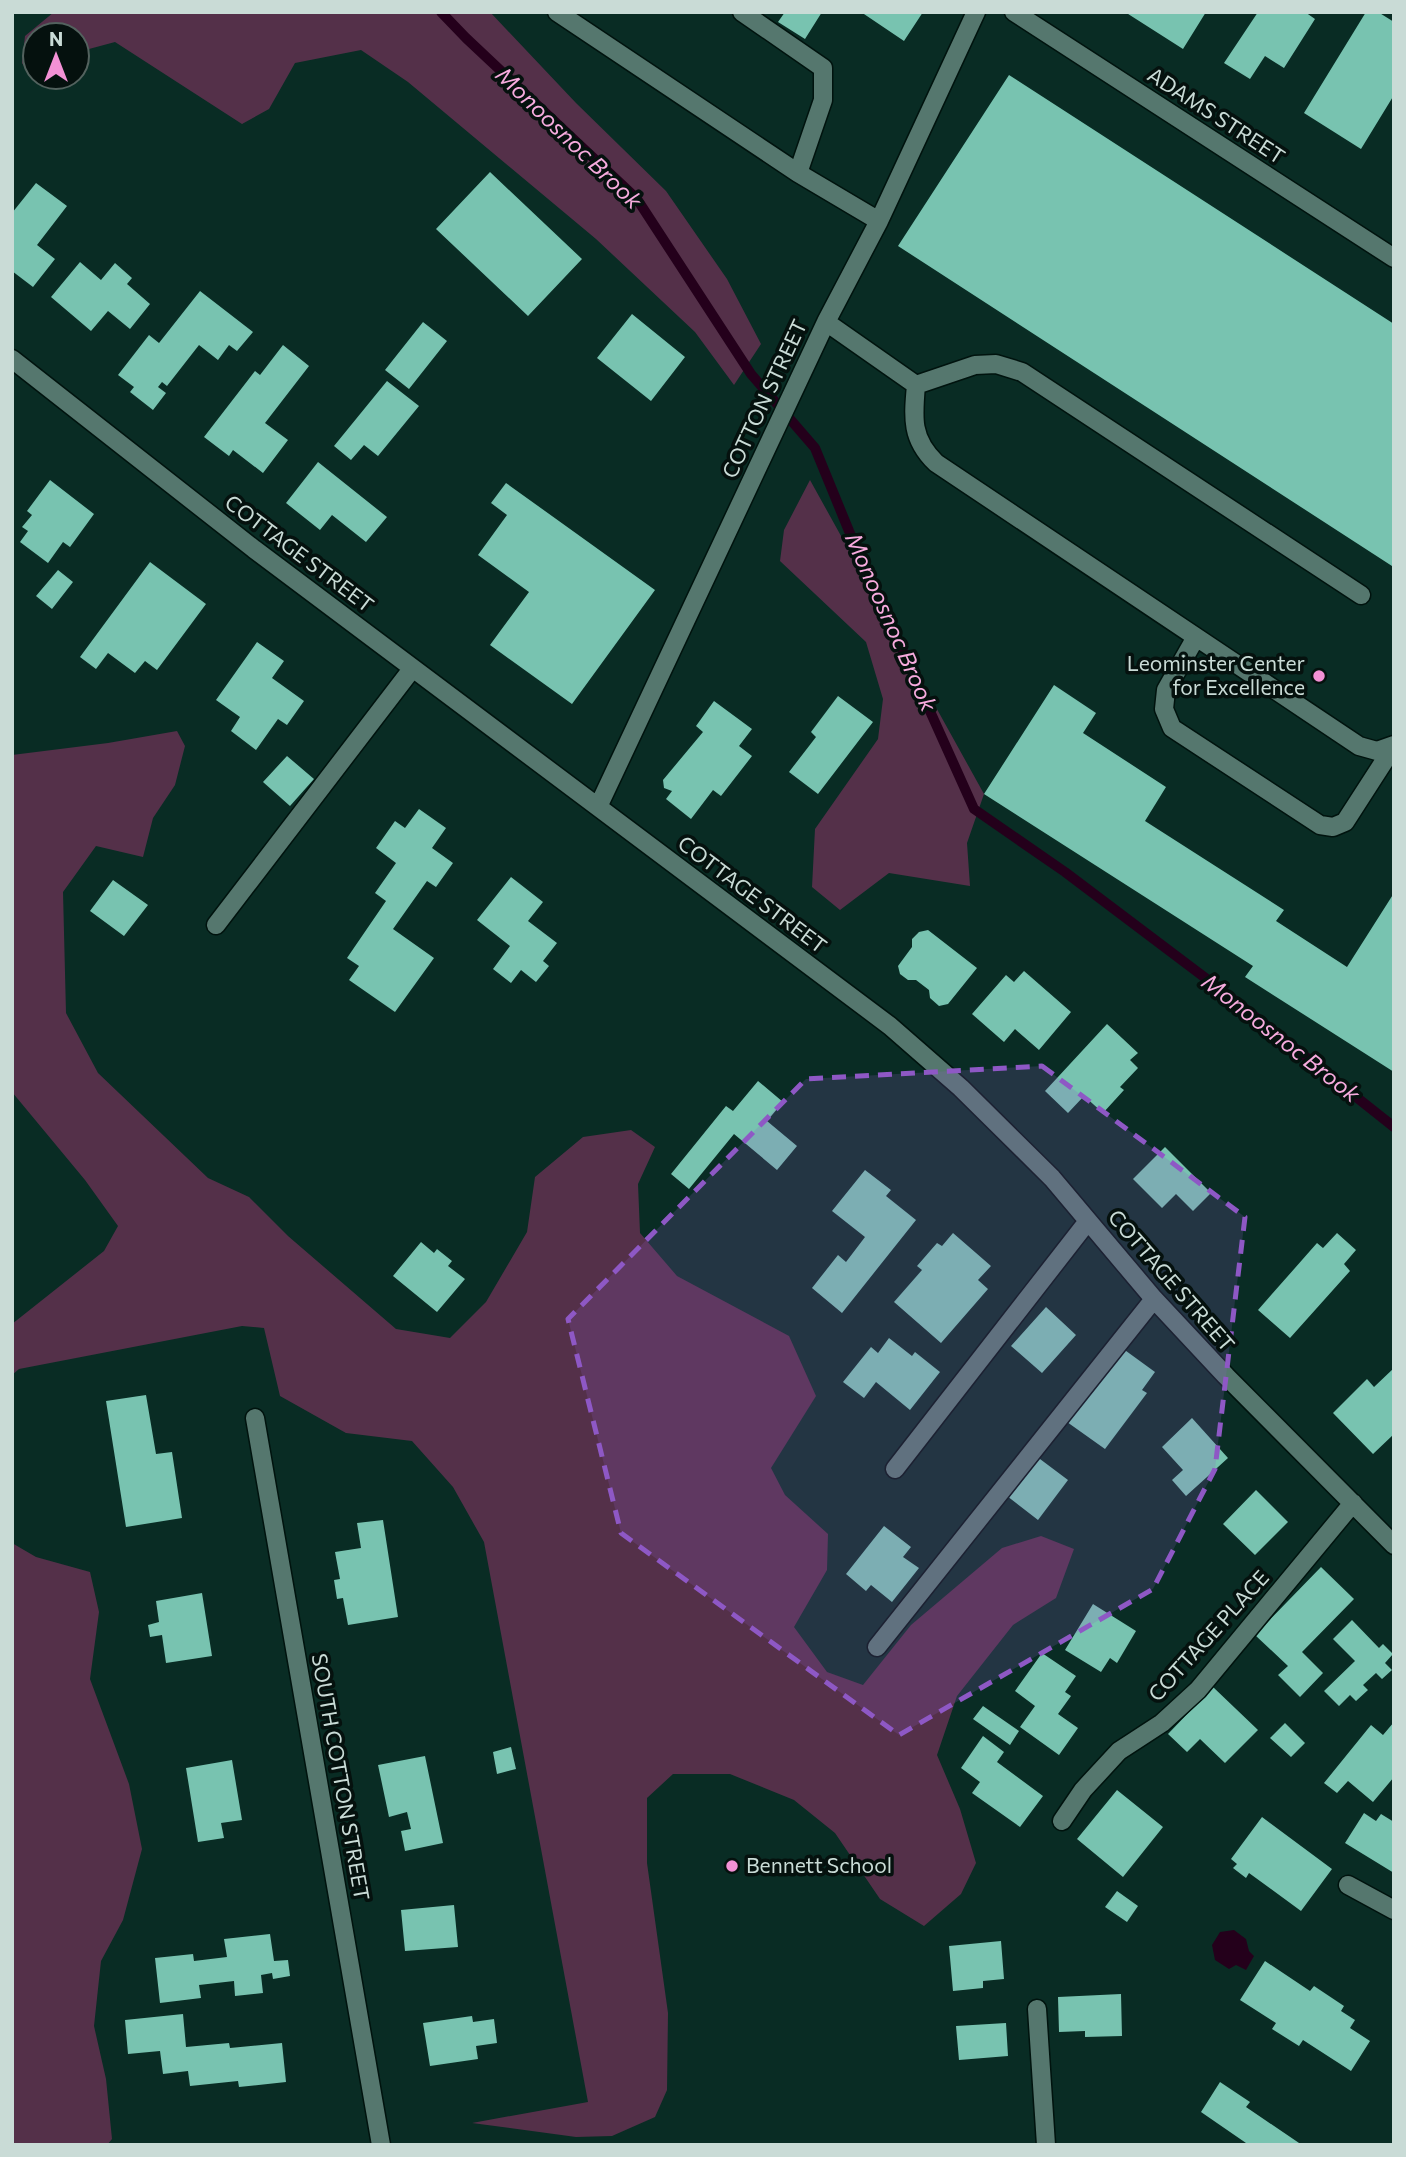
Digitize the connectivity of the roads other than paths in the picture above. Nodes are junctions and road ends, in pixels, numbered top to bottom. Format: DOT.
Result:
graph roads {
  1 [pos="557,12"];
  2 [pos="742,12"];
  3 [pos="976,12"];
  4 [pos="1014,12"];
  5 [pos="798,173"];
  6 [pos="880,221"];
  7 [pos="1394,258"];
  8 [pos="826,322"];
  9 [pos="12,359"];
  10 [pos="916,385"];
  11 [pos="1361,595"];
  12 [pos="1196,637"];
  13 [pos="412,668"];
  14 [pos="1394,746"];
  15 [pos="598,807"];
  16 [pos="216,925"];
  17 [pos="1088,1221"];
  18 [pos="1154,1299"];
  19 [pos="255,1418"];
  20 [pos="895,1469"];
  21 [pos="1353,1503"];
  22 [pos="1394,1545"];
  23 [pos="877,1647"];
  24 [pos="1062,1821"];
  25 [pos="1348,1885"];
  26 [pos="1394,1910"];
  27 [pos="1037,2009"];
  28 [pos="381,2145"];
  29 [pos="1046,2145"];
  1 -- 5 [label="street"];
  2 -- 5 [label="street"];
  3 -- 6 [label="street, COTTON STREET"];
  4 -- 7 [label="street, ADAMS STREET"];
  5 -- 6 [label="street"];
  6 -- 8 [label="street, COTTON STREET"];
  8 -- 10 [label="street"];
  8 -- 15 [label="street, COTTON STREET"];
  9 -- 13 [label="street, COTTAGE STREET"];
  10 -- 11 [label="street"];
  10 -- 12 [label="street"];
  12 -- 14 [label="street"];
  12 -- 14 [label="street"];
  13 -- 15 [label="street, COTTAGE STREET"];
  13 -- 16 [label="street"];
  15 -- 17 [label="street, COTTAGE STREET"];
  17 -- 18 [label="street, COTTAGE STREET"];
  17 -- 20 [label="street"];
  18 -- 21 [label="street, COTTAGE STREET"];
  18 -- 23 [label="street"];
  19 -- 28 [label="street, SOUTH COTTON STREET"];
  21 -- 22 [label="street, COTTAGE STREET"];
  21 -- 24 [label="street, COTTAGE PLACE"];
  25 -- 26 [label="street"];
  27 -- 29 [label="street"];
}
